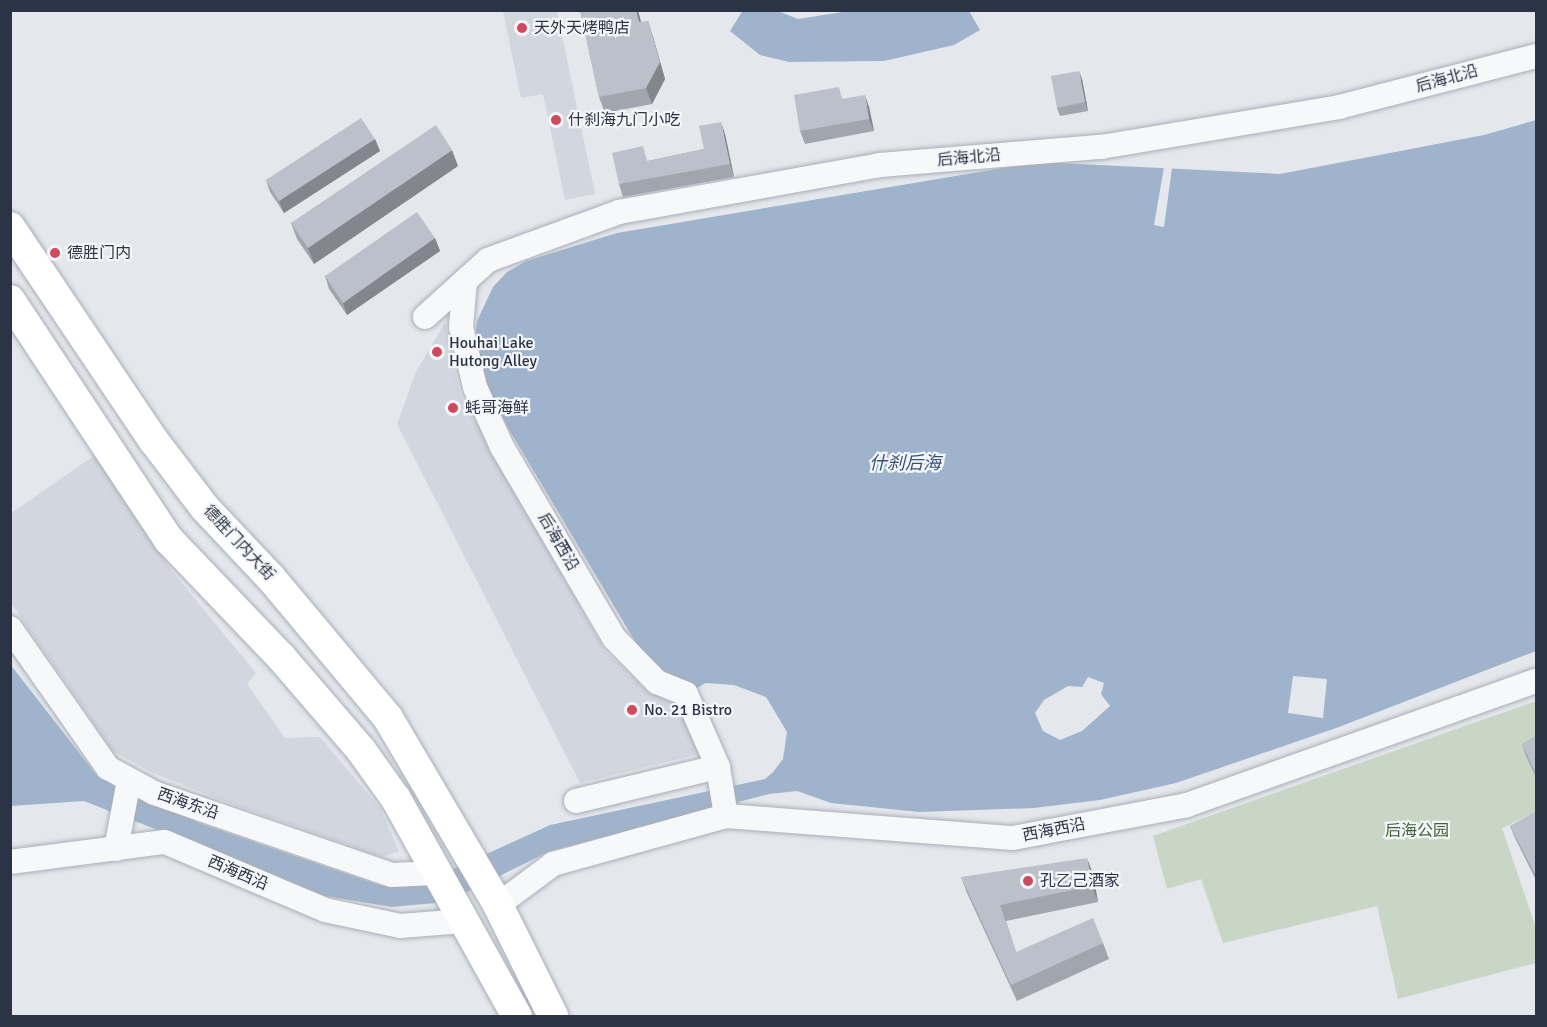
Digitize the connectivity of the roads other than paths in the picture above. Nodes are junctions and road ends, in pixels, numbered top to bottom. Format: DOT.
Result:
graph roads {
  1 [pos="1536,56"];
  2 [pos="10,227"];
  3 [pos="465,282"];
  4 [pos="10,300"];
  5 [pos="425,317"];
  6 [pos="10,628"];
  7 [pos="281,657"];
  8 [pos="1536,681"];
  9 [pos="718,767"];
  10 [pos="128,784"];
  11 [pos="576,801"];
  12 [pos="726,816"];
  13 [pos="117,840"];
  14 [pos="465,857"];
  15 [pos="10,862"];
  16 [pos="435,873"];
  17 [pos="484,913"];
  18 [pos="517,1017"];
  19 [pos="533,1017"];
  20 [pos="553,1017"];
  1 -- 3 [label="street, 后海北沿"];
  2 -- 14 [label="main road, 德胜门内大街"];
  3 -- 5 [label="street, 后海北沿"];
  3 -- 9 [label="street, 后海西沿"];
  4 -- 7 [label="main road"];
  6 -- 10 [label="street, 西海东沿"];
  7 -- 14 [label="main road"];
  7 -- 16 [label="main road"];
  8 -- 12 [label="street, 西海西沿"];
  9 -- 11 [label="street"];
  9 -- 12 [label="street, 后海西沿"];
  10 -- 13 [label="street"];
  10 -- 16 [label="street, 西海东沿"];
  12 -- 17 [label="street, 西海西沿"];
  13 -- 15 [label="street, 西海西沿"];
  13 -- 17 [label="street, 西海西沿"];
  14 -- 17 [label="main road"];
  16 -- 17 [label="main road"];
  17 -- 18 [label="main road"];
  17 -- 19 [label="main road"];
  17 -- 20 [label="main road"];
}
